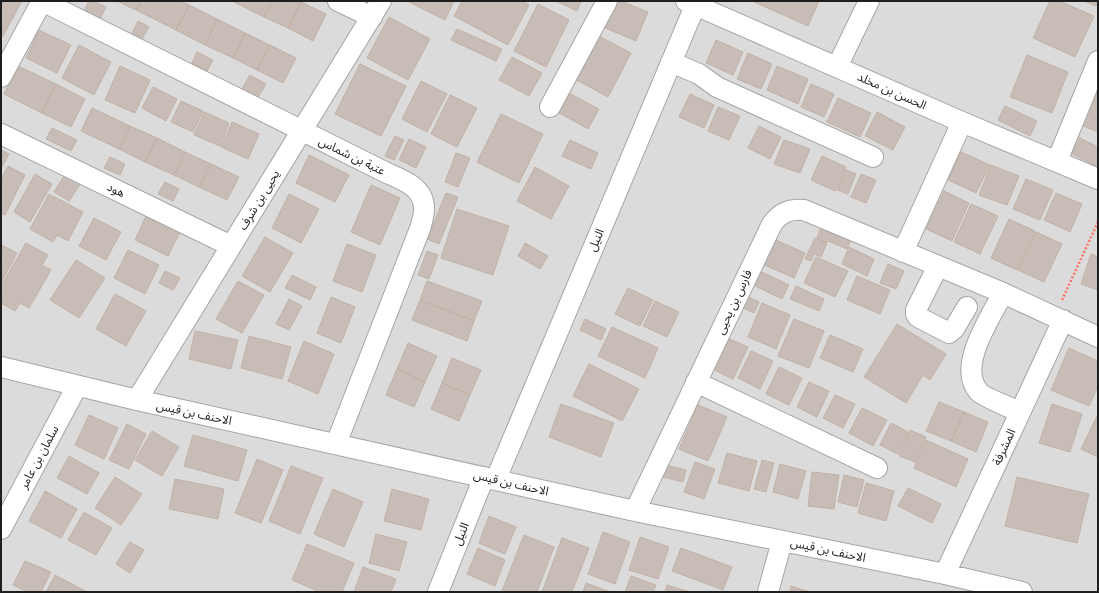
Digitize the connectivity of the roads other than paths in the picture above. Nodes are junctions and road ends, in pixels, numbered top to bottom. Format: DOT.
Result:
graph roads {
  1 [pos="42,1"];
  2 [pos="338,1"];
  3 [pos="607,1"];
  4 [pos="869,1"];
  5 [pos="693,2"];
  6 [pos="377,9"];
  7 [pos="1098,61"];
  8 [pos="669,67"];
  9 [pos="837,67"];
  10 [pos="1,77"];
  11 [pos="550,107"];
  12 [pos="962,122"];
  13 [pos="301,131"];
  14 [pos="1,134"];
  15 [pos="873,157"];
  16 [pos="1057,161"];
  17 [pos="1098,179"];
  18 [pos="231,246"];
  19 [pos="903,252"];
  20 [pos="938,266"];
  21 [pos="1003,293"];
  22 [pos="968,307"];
  23 [pos="1059,318"];
  24 [pos="1098,336"];
  25 [pos="1,367"];
  26 [pos="696,382"];
  27 [pos="77,386"];
  28 [pos="137,400"];
  29 [pos="1020,412"];
  30 [pos="336,444"];
  31 [pos="877,468"];
  32 [pos="490,478"];
  33 [pos="635,511"];
  34 [pos="1,529"];
  35 [pos="782,541"];
  36 [pos="945,574"];
  37 [pos="438,592"];
  38 [pos="768,592"];
  39 [pos="1022,592"];
  1 -- 10 [label="street"];
  1 -- 13 [label="street, عتبة بن شماس"];
  2 -- 6 [label="street"];
  3 -- 11 [label="street"];
  4 -- 9 [label="street"];
  5 -- 8 [label="street, النيل"];
  5 -- 9 [label="street, الحسن بن مخلد"];
  6 -- 13 [label="street, يحيى بن شرف"];
  7 -- 16 [label="street"];
  8 -- 15 [label="street"];
  8 -- 32 [label="street, النيل"];
  9 -- 12 [label="street, الحسن بن مخلد"];
  12 -- 16 [label="street, الحسن بن مخلد"];
  12 -- 19 [label="street"];
  13 -- 18 [label="street, يحيى بن شرف"];
  13 -- 30 [label="street, عتبة بن شماس"];
  14 -- 18 [label="street, هود"];
  16 -- 17 [label="street, الحسن بن مخلد"];
  18 -- 28 [label="street, يحيى بن شرف"];
  19 -- 20 [label="street, فارس بن يحيى"];
  19 -- 26 [label="street, فارس بن يحيى"];
  20 -- 21 [label="street, فارس بن يحيى"];
  20 -- 22 [label="street"];
  21 -- 23 [label="street, فارس بن يحيى"];
  21 -- 29 [label="street"];
  23 -- 24 [label="street, فارس بن يحيى"];
  23 -- 29 [label="street, المشرفة"];
  25 -- 27 [label="street, الاحنف بن قيس"];
  26 -- 31 [label="street"];
  26 -- 33 [label="street, فارس بن يحيى"];
  27 -- 28 [label="street, الاحنف بن قيس"];
  27 -- 34 [label="street, سلمان بن عامر"];
  28 -- 30 [label="street, الاحنف بن قيس"];
  29 -- 36 [label="street, المشرفة"];
  30 -- 32 [label="street, الاحنف بن قيس"];
  32 -- 33 [label="street, الاحنف بن قيس"];
  32 -- 37 [label="street, النيل"];
  33 -- 35 [label="street, الاحنف بن قيس"];
  35 -- 36 [label="street, الاحنف بن قيس"];
  35 -- 38 [label="street"];
  36 -- 39 [label="street, الاحنف بن قيس"];
}
